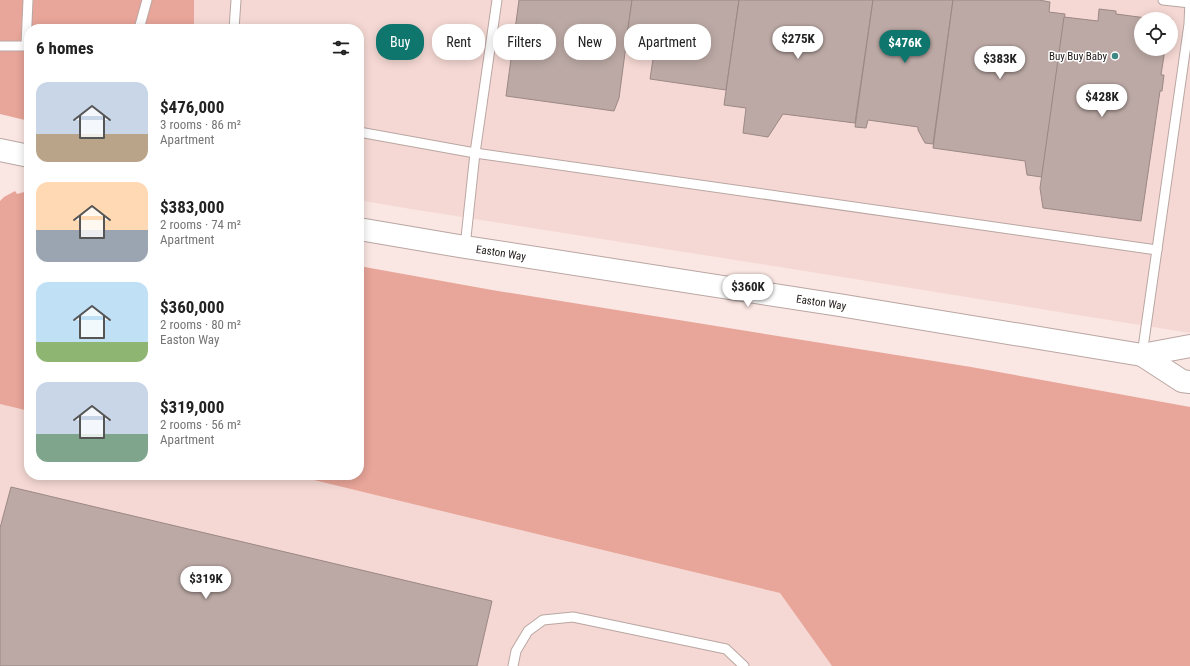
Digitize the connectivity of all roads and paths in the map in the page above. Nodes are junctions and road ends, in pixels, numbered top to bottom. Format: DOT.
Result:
graph roads {
  1 [pos="28,0"];
  2 [pos="148,0"];
  3 [pos="236,0"];
  4 [pos="497,0"];
  5 [pos="1163,0"];
  6 [pos="1190,0"];
  7 [pos="1190,3"];
  8 [pos="28,24"];
  9 [pos="141,24"];
  10 [pos="234,24"];
  11 [pos="0,46"];
  12 [pos="24,46"];
  13 [pos="364,133"];
  14 [pos="0,150"];
  15 [pos="474,152"];
  16 [pos="24,155"];
  17 [pos="364,230"];
  18 [pos="465,247"];
  19 [pos="1157,250"];
  20 [pos="1190,346"];
  21 [pos="1142,355"];
  22 [pos="1190,382"];
  23 [pos="513,666"];
  24 [pos="744,666"];
  1 -- 8 [label="lane"];
  2 -- 9 [label="lane"];
  3 -- 10 [label="lane"];
  4 -- 15 [label="lane"];
  5 -- 7 [label="lane"];
  6 -- 7 [label="lane"];
  7 -- 19 [label="lane"];
  11 -- 12 [label="lane"];
  13 -- 15 [label="lane"];
  14 -- 16 [label="main road"];
  15 -- 18 [label="lane"];
  15 -- 19 [label="lane"];
  17 -- 18 [label="main road, Easton Way"];
  18 -- 21 [label="main road, Easton Way"];
  19 -- 21 [label="lane"];
  20 -- 21 [label="main road, Easton Way"];
  21 -- 22 [label="main road, Easton Way"];
  23 -- 24 [label="lane"];
}
